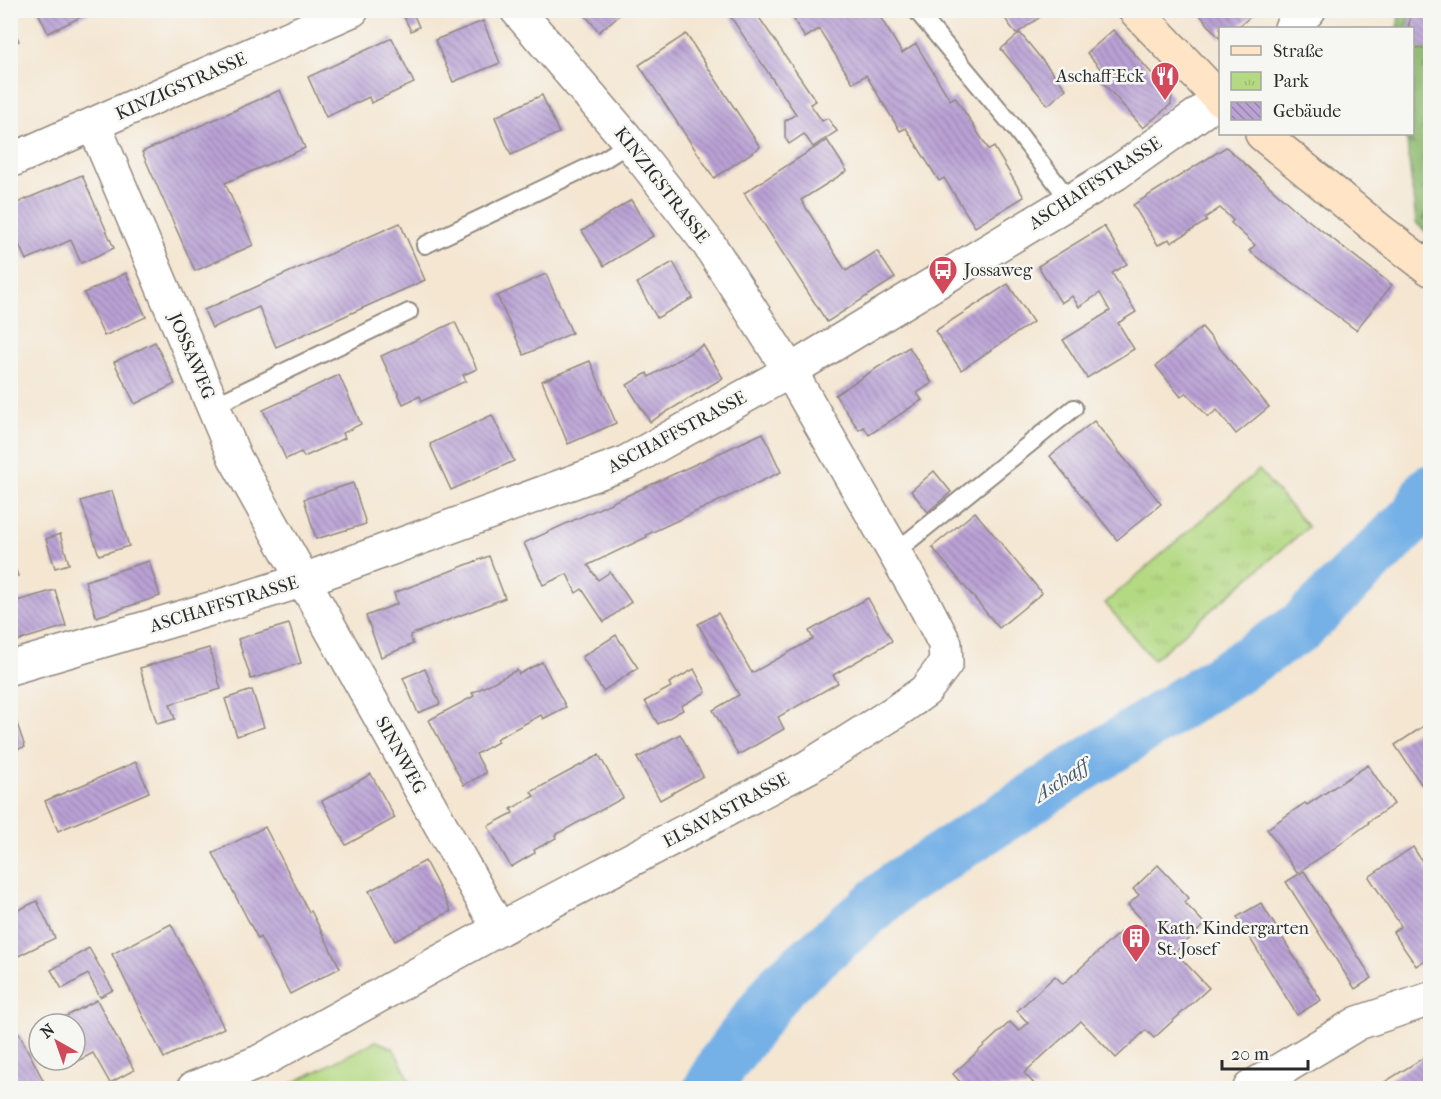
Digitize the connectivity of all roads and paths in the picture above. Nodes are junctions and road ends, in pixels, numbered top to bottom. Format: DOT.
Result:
graph roads {
  1 [pos="352,10"];
  2 [pos="517,10"];
  3 [pos="916,10"];
  4 [pos="1136,10"];
  5 [pos="1309,10"];
  6 [pos="1292,27"];
  7 [pos="1219,98"];
  8 [pos="1219,100"];
  9 [pos="94,125"];
  10 [pos="1263,135"];
  11 [pos="630,143"];
  12 [pos="10,161"];
  13 [pos="1070,201"];
  14 [pos="425,245"];
  15 [pos="1431,269"];
  16 [pos="410,312"];
  17 [pos="790,371"];
  18 [pos="213,406"];
  19 [pos="1074,408"];
  20 [pos="894,553"];
  21 [pos="304,580"];
  22 [pos="10,668"];
  23 [pos="499,930"];
  24 [pos="1431,999"];
  25 [pos="1267,1084"];
  26 [pos="194,1089"];
  1 -- 9 [label="street, KINZIGSTRASSE"];
  2 -- 11 [label="street, KINZIGSTRASSE"];
  3 -- 13 [label="lane"];
  4 -- 7 [label="street"];
  5 -- 6 [label="street"];
  8 -- 13 [label="street, ASCHAFFSTRASSE"];
  9 -- 12 [label="street, KINZIGSTRASSE"];
  9 -- 18 [label="street, JOSSAWEG"];
  10 -- 15 [label="street"];
  11 -- 14 [label="lane"];
  11 -- 17 [label="street, KINZIGSTRASSE"];
  13 -- 17 [label="street, ASCHAFFSTRASSE"];
  16 -- 18 [label="lane"];
  17 -- 20 [label="street, ELSAVASTRASSE"];
  17 -- 21 [label="street, ASCHAFFSTRASSE"];
  18 -- 21 [label="street, JOSSAWEG"];
  19 -- 20 [label="lane"];
  20 -- 23 [label="street, ELSAVASTRASSE"];
  21 -- 22 [label="street, ASCHAFFSTRASSE"];
  21 -- 23 [label="street, SINNWEG"];
  23 -- 26 [label="street, ELSAVASTRASSE"];
  24 -- 25 [label="street"];
}
